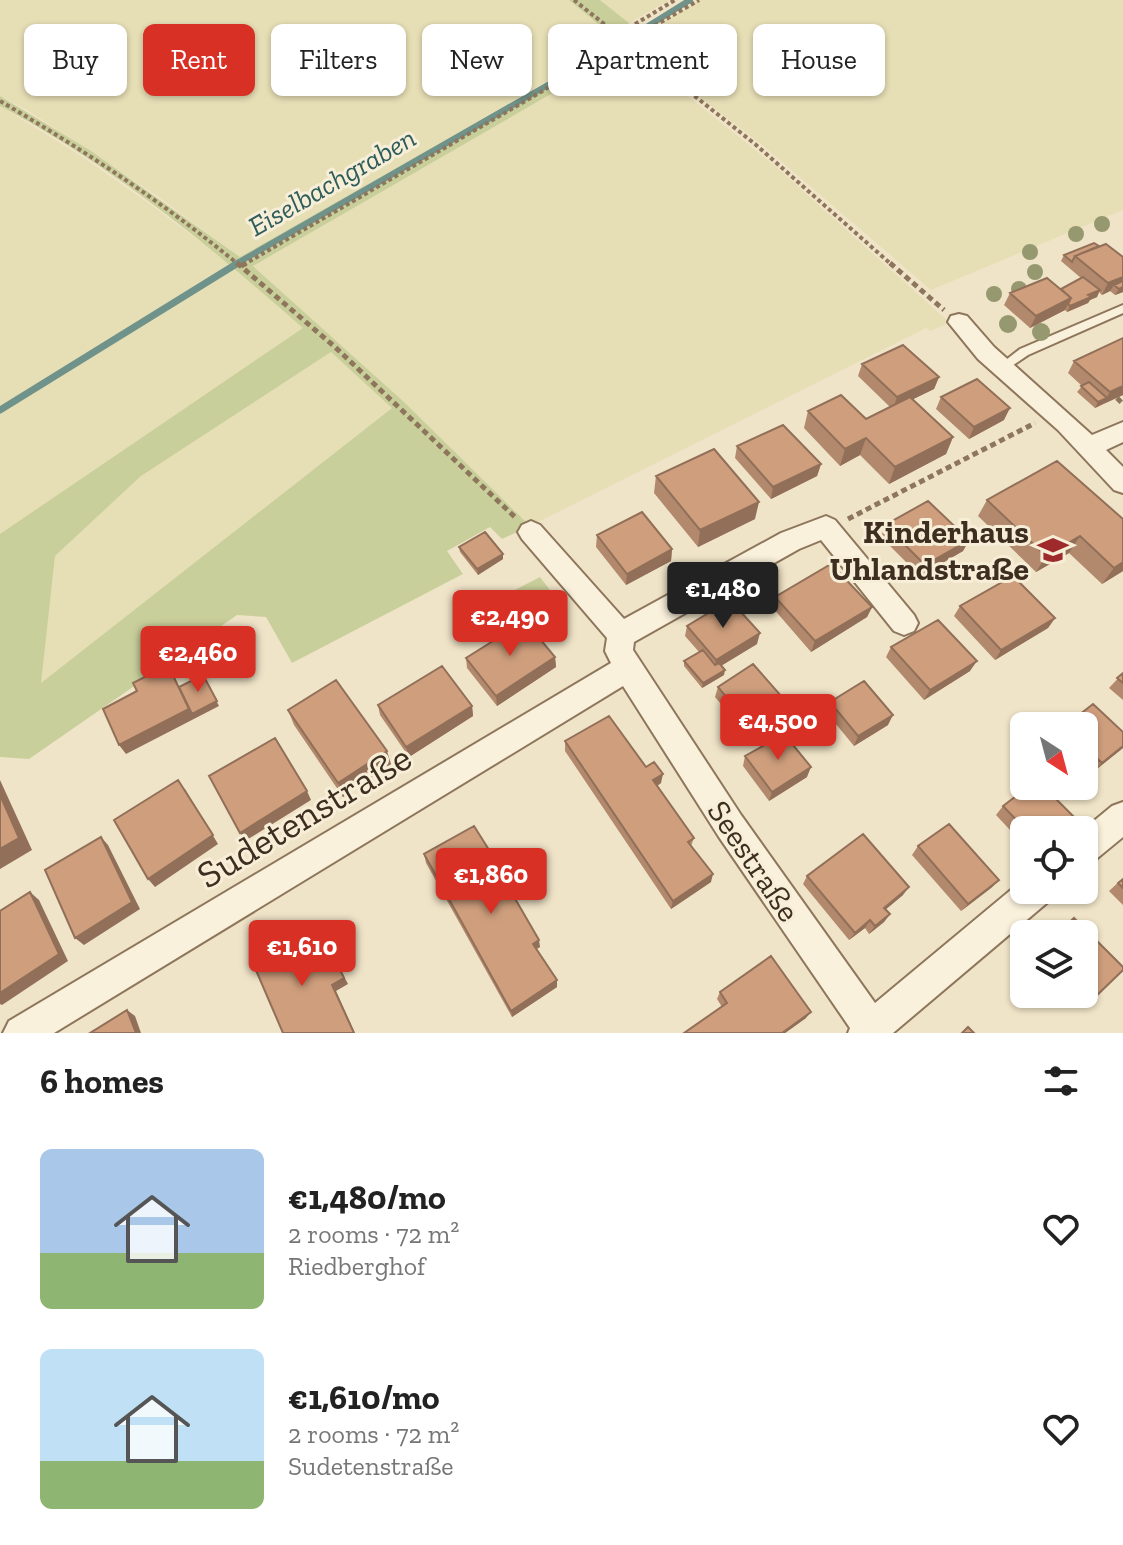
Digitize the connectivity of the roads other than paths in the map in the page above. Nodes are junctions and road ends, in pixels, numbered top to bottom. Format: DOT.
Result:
graph roads {
  1 [pos="1123,309"];
  2 [pos="959,322"];
  3 [pos="1002,367"];
  4 [pos="1123,431"];
  5 [pos="1089,447"];
  6 [pos="1123,483"];
  7 [pos="531,532"];
  8 [pos="904,623"];
  9 [pos="621,635"];
  10 [pos="628,668"];
  11 [pos="1123,817"];
  12 [pos="1098,838"];
  13 [pos="1020,904"];
  14 [pos="871,1031"];
  15 [pos="21,1033"];
  1 -- 3 [label="lane"];
  2 -- 3 [label="street"];
  3 -- 5 [label="street"];
  4 -- 5 [label="street"];
  5 -- 6 [label="street"];
  7 -- 9 [label="street, Seestraße"];
  8 -- 9 [label="street"];
  9 -- 10 [label="street, Seestraße"];
  10 -- 14 [label="street, Seestraße"];
  10 -- 15 [label="street, Sudetenstraße"];
  11 -- 12 [label="street"];
  13 -- 14 [label="street"];
}
